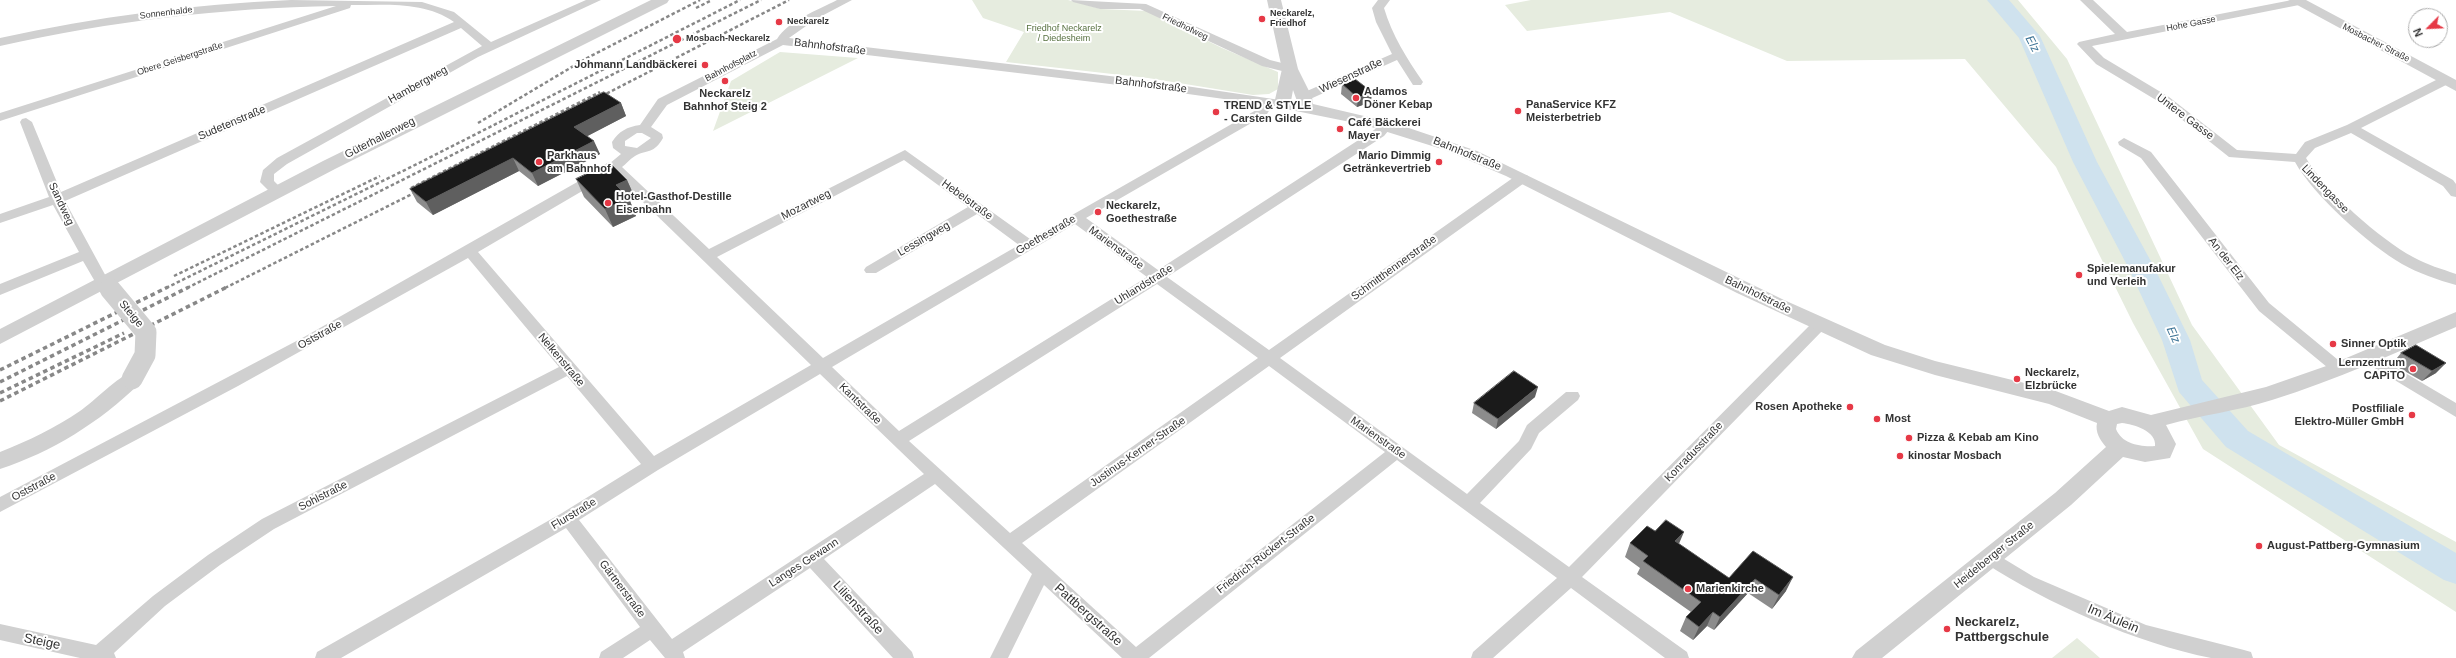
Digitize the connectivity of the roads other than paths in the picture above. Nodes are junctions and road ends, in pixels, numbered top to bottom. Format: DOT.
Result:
graph roads {
  1 [pos="595,0"];
  2 [pos="662,0"];
  3 [pos="846,0"];
  4 [pos="1078,0"];
  5 [pos="1274,0"];
  6 [pos="1384,0"];
  7 [pos="2086,0"];
  8 [pos="2297,1"];
  9 [pos="360,2"];
  10 [pos="462,23"];
  11 [pos="2125,37"];
  12 [pos="781,41"];
  13 [pos="0,42"];
  14 [pos="2083,44"];
  15 [pos="490,47"];
  16 [pos="1397,50"];
  17 [pos="1290,69"];
  18 [pos="1417,82"];
  19 [pos="2451,83"];
  20 [pos="1304,102"];
  21 [pos="1275,103"];
  22 [pos="0,117"];
  23 [pos="26,122"];
  24 [pos="1387,125"];
  25 [pos="2352,128"];
  26 [pos="644,129"];
  27 [pos="2124,142"];
  28 [pos="632,152"];
  29 [pos="905,154"];
  30 [pos="2298,158"];
  31 [pos="614,167"];
  32 [pos="1522,178"];
  33 [pos="277,191"];
  34 [pos="2456,193"];
  35 [pos="58,199"];
  36 [pos="977,208"];
  37 [pos="1076,218"];
  38 [pos="0,219"];
  39 [pos="1029,245"];
  40 [pos="470,253"];
  41 [pos="86,254"];
  42 [pos="706,256"];
  43 [pos="871,270"];
  44 [pos="1156,278"];
  45 [pos="2456,280"];
  46 [pos="106,286"];
  47 [pos="0,290"];
  48 [pos="2456,319"];
  49 [pos="1819,325"];
  50 [pos="0,337"];
  51 [pos="2368,357"];
  52 [pos="1268,360"];
  53 [pos="822,367"];
  54 [pos="2338,368"];
  55 [pos="568,369"];
  56 [pos="1572,396"];
  57 [pos="2456,411"];
  58 [pos="2108,419"];
  59 [pos="2150,423"];
  60 [pos="898,440"];
  61 [pos="2121,447"];
  62 [pos="1397,451"];
  63 [pos="0,461"];
  64 [pos="652,465"];
  65 [pos="936,476"];
  66 [pos="1469,503"];
  67 [pos="0,505"];
  68 [pos="568,518"];
  69 [pos="1008,543"];
  70 [pos="812,558"];
  71 [pos="1991,558"];
  72 [pos="1041,573"];
  73 [pos="1569,579"];
  74 [pos="652,629"];
  75 [pos="0,632"];
  76 [pos="674,654"];
  77 [pos="103,656"];
  78 [pos="324,658"];
  79 [pos="608,658"];
  80 [pos="905,658"];
  81 [pos="1000,658"];
  82 [pos="1135,658"];
  83 [pos="1480,658"];
  84 [pos="1680,658"];
  85 [pos="1864,658"];
  86 [pos="2244,658"];
  1 -- 15 [label="street, Hambergweg"];
  2 -- 33 [label="street, Güterhallenweg"];
  3 -- 12 [label="street, Bahnhofsplatz"];
  4 -- 17 [label="street, Friedhofweg"];
  5 -- 17 [label="street"];
  6 -- 16 [label="street"];
  7 -- 11 [label="street"];
  8 -- 11 [label="street, Hohe Gasse"];
  8 -- 19 [label="street, Mosbacher Straße"];
  9 -- 10 [label="street, Sonnenhalde"];
  9 -- 13 [label="street, Sonnenhalde"];
  9 -- 22 [label="street, Obere Geisbergstraße"];
  10 -- 15 [label="street, Sonnenhalde"];
  10 -- 35 [label="street, Sudetenstraße"];
  11 -- 14 [label="street, Hohe Gasse"];
  12 -- 21 [label="street, Bahnhofstraße"];
  12 -- 26 [label="street, Bahnhofsplatz"];
  14 -- 30 [label="street, Untere Gasse"];
  15 -- 33 [label="street, Hambergweg"];
  16 -- 18 [label="street"];
  16 -- 20 [label="street, Wiesenstraße"];
  17 -- 20 [label="street"];
  17 -- 21 [label="street"];
  19 -- 25 [label="street, Lindengasse"];
  20 -- 21 [label="street, Bahnhofstraße"];
  20 -- 24 [label="street, Bahnhofstraße"];
  21 -- 37 [label="street, Goethestraße"];
  23 -- 35 [label="street, Sandweg"];
  24 -- 32 [label="street, Bahnhofstraße"];
  24 -- 44 [label="street, Uhlandstraße"];
  25 -- 30 [label="street, Lindengasse"];
  25 -- 34 [label="street"];
  26 -- 28 [label="street, Oststraße"];
  26 -- 28 [label="street"];
  27 -- 54 [label="street, An der Elz"];
  28 -- 31 [label="street, Oststraße"];
  29 -- 36 [label="street, Hebelstraße"];
  29 -- 42 [label="street, Mozartweg"];
  30 -- 45 [label="street, Lindengasse"];
  31 -- 40 [label="street, Oststraße"];
  31 -- 42 [label="street, Kantstraße"];
  32 -- 49 [label="street, Bahnhofstraße"];
  32 -- 52 [label="street, Schmitthennerstraße"];
  33 -- 46 [label="street, Güterhallenweg"];
  35 -- 38 [label="street, Sudetenstraße"];
  35 -- 41 [label="street, Sandweg"];
  36 -- 39 [label="street, Hebelstraße"];
  36 -- 43 [label="street, Lessingweg"];
  37 -- 39 [label="street, Goethestraße"];
  37 -- 44 [label="street, Marienstraße"];
  39 -- 53 [label="street, Goethestraße"];
  40 -- 55 [label="street, Nelkenstraße"];
  40 -- 67 [label="street, Oststraße"];
  41 -- 46 [label="street, Sandweg"];
  41 -- 47 [label="street"];
  42 -- 53 [label="street, Kantstraße"];
  44 -- 52 [label="street, Marienstraße"];
  44 -- 60 [label="street, Uhlandstraße"];
  46 -- 50 [label="street"];
  46 -- 63 [label="street, Steige, bridge"];
  48 -- 51 [label="street"];
  49 -- 58 [label="street, Bahnhofstraße"];
  49 -- 73 [label="street, Konradusstraße"];
  51 -- 54 [label="street"];
  51 -- 57 [label="street"];
  52 -- 62 [label="street, Marienstraße"];
  52 -- 69 [label="street, Justinus-Kerner-Straße"];
  53 -- 60 [label="street, Kantstraße"];
  53 -- 64 [label="street, Flurstraße"];
  54 -- 59 [label="street"];
  55 -- 64 [label="street, Nelkenstraße"];
  55 -- 77 [label="street, Sohlstraße"];
  56 -- 66 [label="street"];
  58 -- 59 [label="street"];
  58 -- 61 [label="street"];
  59 -- 61 [label="street"];
  60 -- 65 [label="street, Kantstraße"];
  61 -- 71 [label="street, Heidelberger Straße"];
  62 -- 66 [label="street, Marienstraße"];
  62 -- 82 [label="street, Friedrich-Rückert-Straße"];
  64 -- 68 [label="street, Flurstraße"];
  65 -- 69 [label="street, Kantstraße"];
  65 -- 70 [label="street, Langes Gewann"];
  66 -- 73 [label="street, Marienstraße"];
  68 -- 74 [label="street, Gärtnerstraße"];
  68 -- 78 [label="street, Flurstraße"];
  69 -- 72 [label="street, Kantstraße"];
  70 -- 76 [label="street, Langes Gewann"];
  70 -- 80 [label="street, Lilienstraße"];
  71 -- 85 [label="street, Heidelberger Straße"];
  71 -- 86 [label="street, Im Äulein"];
  72 -- 81 [label="street"];
  72 -- 82 [label="street, Pattbergstraße"];
  73 -- 83 [label="street"];
  73 -- 84 [label="street, Marienstraße"];
  74 -- 76 [label="street, Gärtnerstraße"];
  74 -- 79 [label="street"];
  75 -- 77 [label="street, Steige"];
}
